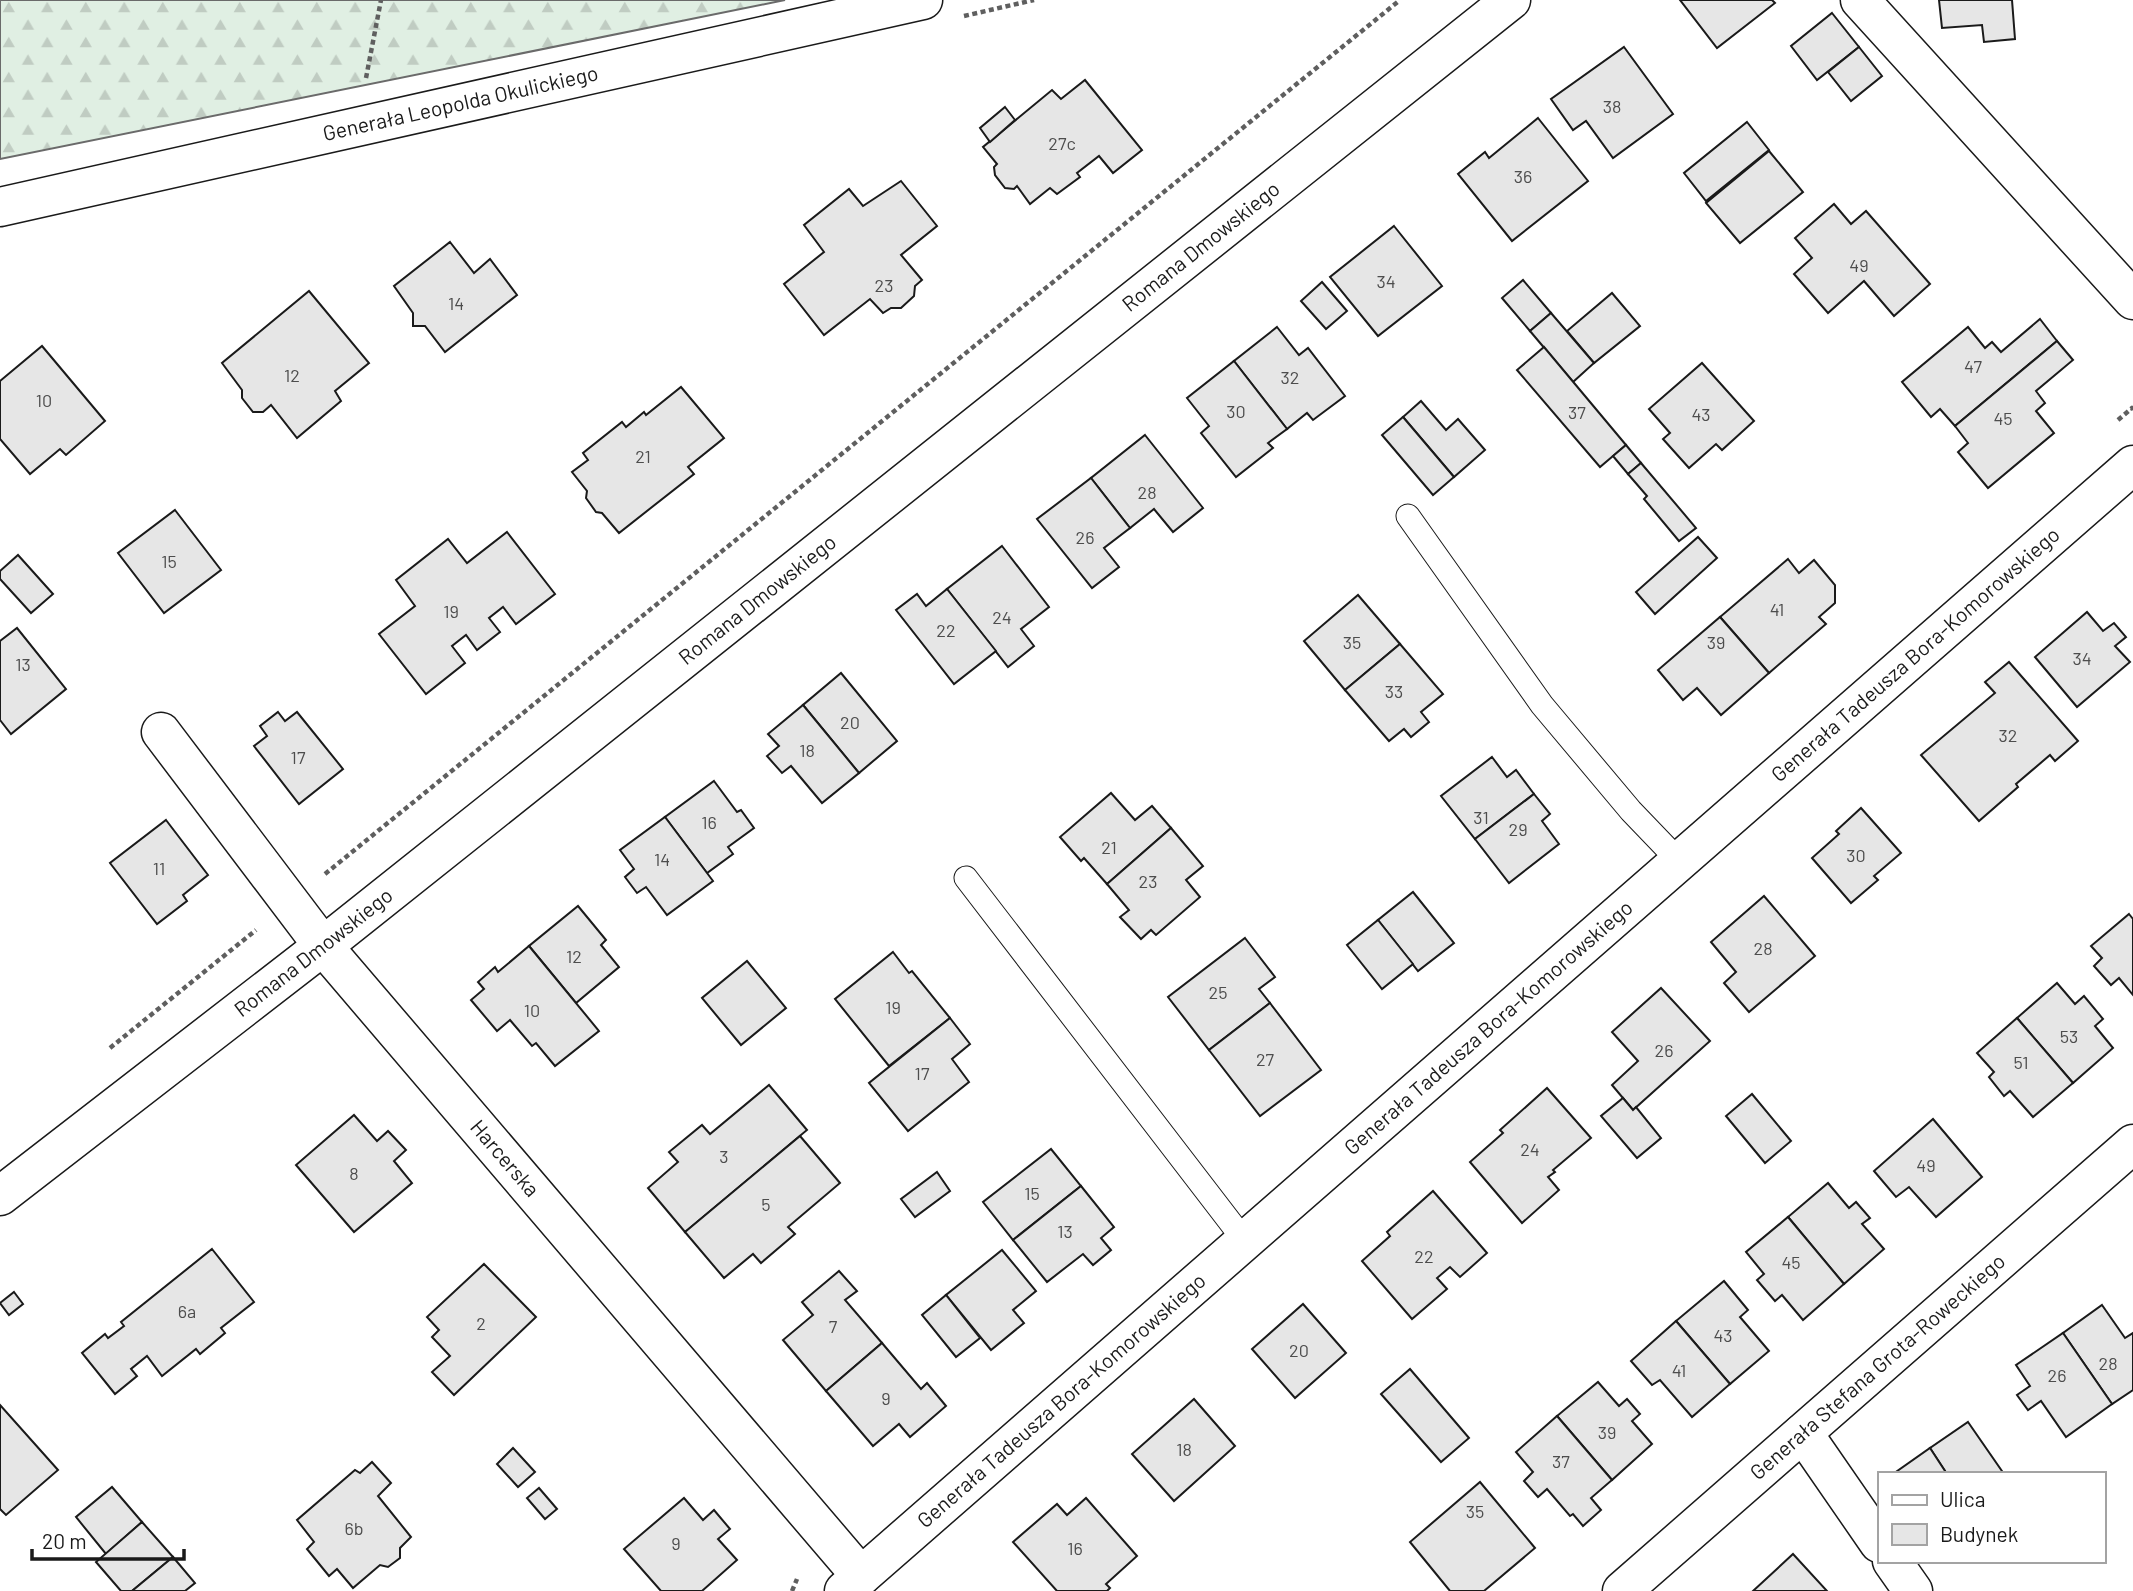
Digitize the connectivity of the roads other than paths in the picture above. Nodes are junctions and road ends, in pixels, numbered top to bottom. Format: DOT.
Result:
graph roads {
  1 [pos="923,0"];
  2 [pos="1511,0"];
  3 [pos="1860,0"];
  4 [pos="0,206"];
  5 [pos="2133,300"];
  6 [pos="2133,465"];
  7 [pos="1408,516"];
  8 [pos="161,732"];
  9 [pos="1679,862"];
  10 [pos="966,878"];
  11 [pos="323,946"];
  12 [pos="2133,1144"];
  13 [pos="0,1196"];
  14 [pos="1244,1240"];
  15 [pos="1803,1433"];
  16 [pos="1878,1542"];
  17 [pos="1893,1563"];
  18 [pos="853,1583"];
  19 [pos="1622,1591"];
  20 [pos="1913,1591"];
  1 -- 4 [label="street, Generała Leopolda Okulickiego"];
  2 -- 11 [label="street, Romana Dmowskiego"];
  3 -- 5 [label="street"];
  6 -- 9 [label="street, Generała Tadeusza Bora-Komorowskiego"];
  7 -- 9 [label="lane"];
  8 -- 11 [label="street, Harcerska"];
  9 -- 14 [label="street, Generała Tadeusza Bora-Komorowskiego"];
  10 -- 14 [label="lane"];
  11 -- 13 [label="street, Romana Dmowskiego"];
  11 -- 18 [label="street, Harcerska"];
  12 -- 15 [label="street, Generała Stefana Grota-Roweckiego"];
  14 -- 18 [label="street, Generała Tadeusza Bora-Komorowskiego"];
  15 -- 16 [label="street"];
  15 -- 19 [label="street, Generała Stefana Grota-Roweckiego"];
  17 -- 20 [label="street"];
}
